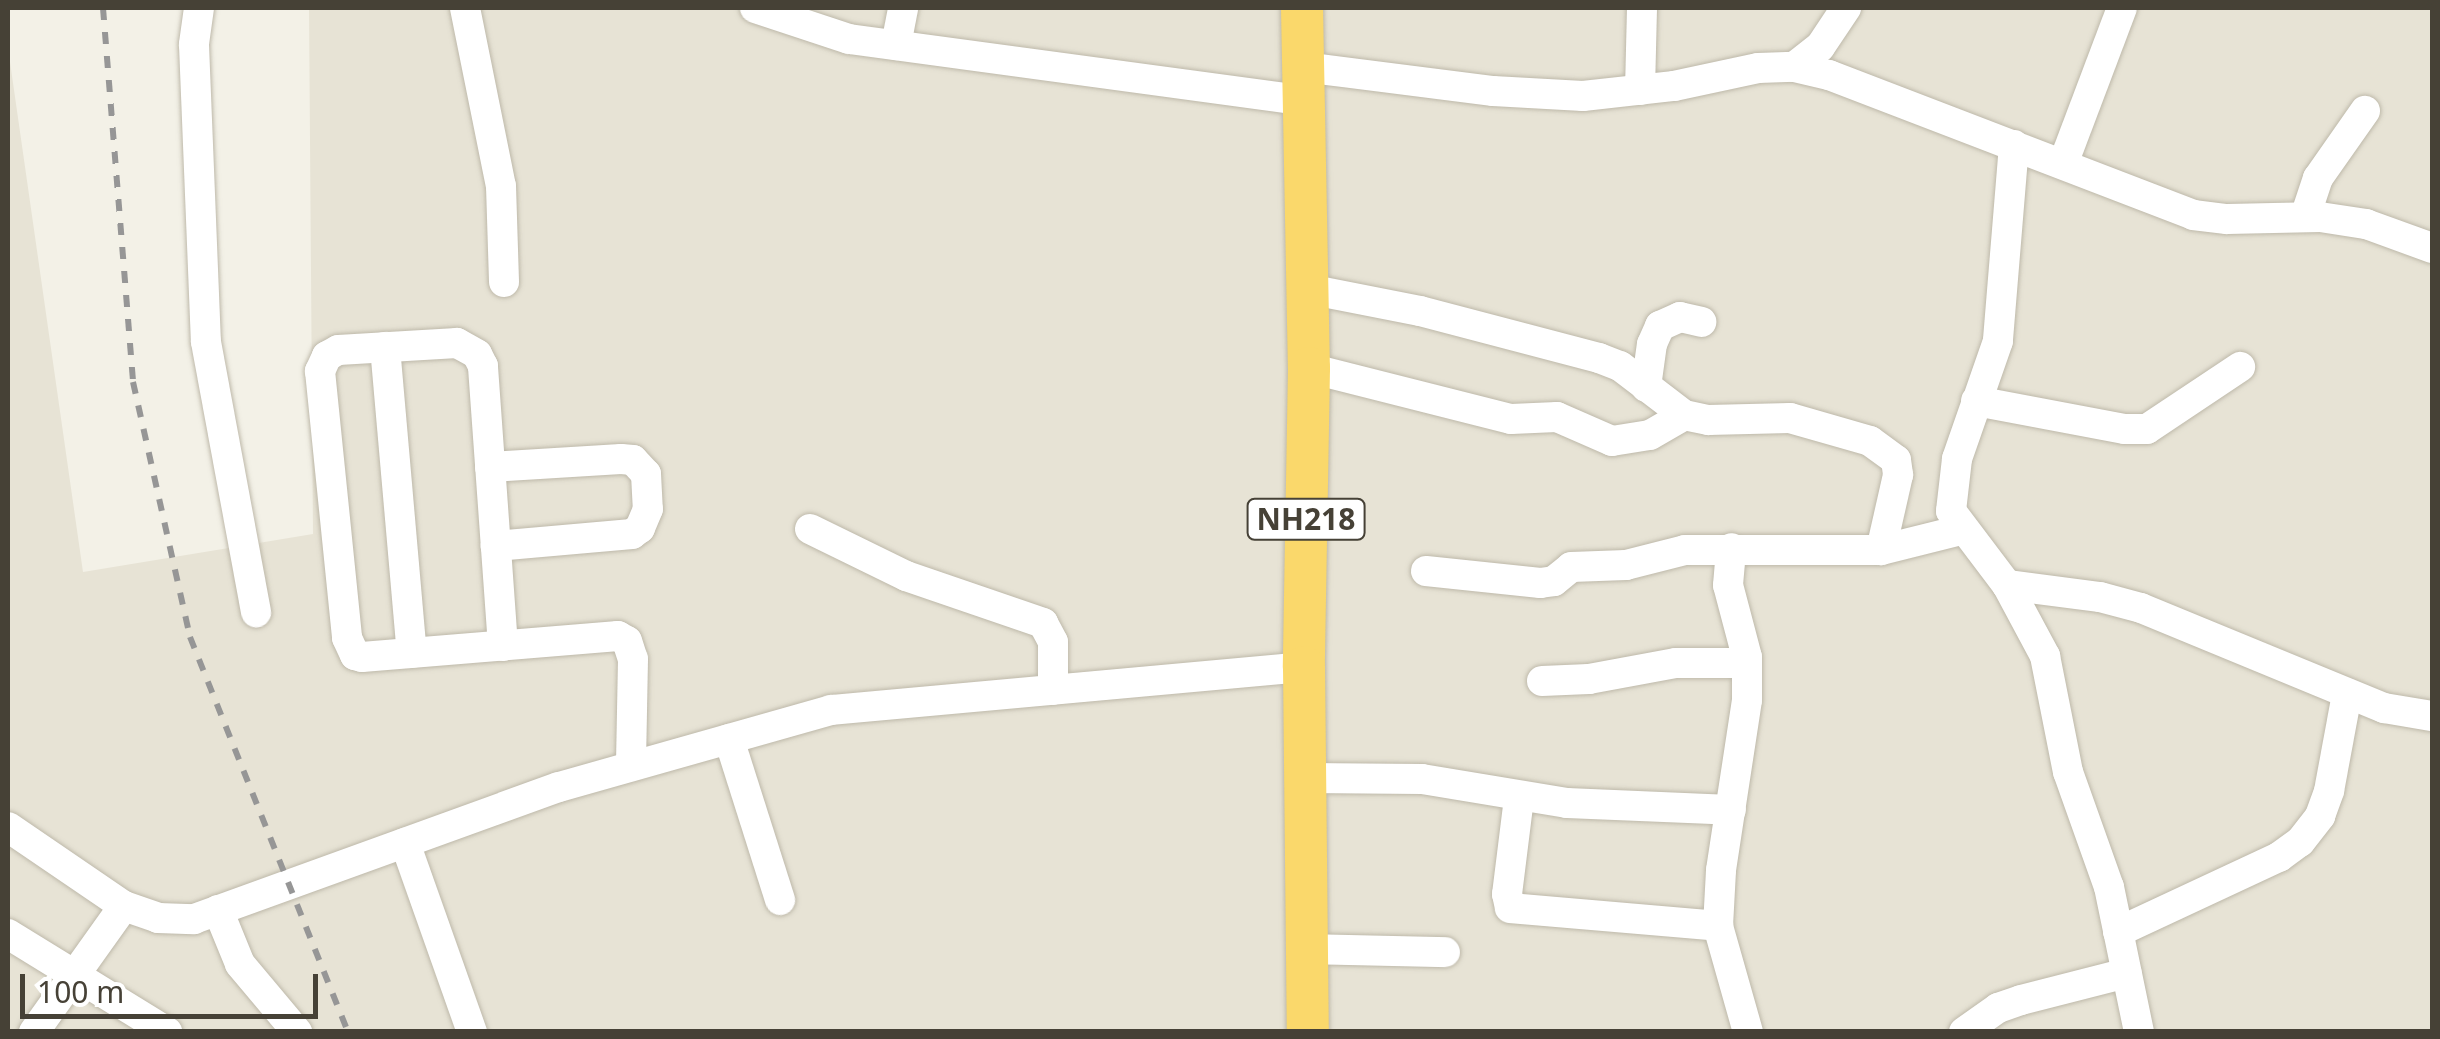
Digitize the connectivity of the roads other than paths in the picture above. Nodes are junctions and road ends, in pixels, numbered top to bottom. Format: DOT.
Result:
graph roads {
  1 [pos="199,8"];
  2 [pos="465,8"];
  3 [pos="755,8"];
  4 [pos="903,8"];
  5 [pos="1302,8"];
  6 [pos="1642,8"];
  7 [pos="1846,8"];
  8 [pos="2122,8"];
  9 [pos="896,45"];
  10 [pos="1794,67"];
  11 [pos="1303,83"];
  12 [pos="1640,90"];
  13 [pos="2365,111"];
  14 [pos="2014,144"];
  15 [pos="2063,164"];
  16 [pos="2305,218"];
  17 [pos="2432,248"];
  18 [pos="504,282"];
  19 [pos="1308,289"];
  20 [pos="1701,322"];
  21 [pos="385,347"];
  22 [pos="2240,367"];
  23 [pos="1309,368"];
  24 [pos="1646,388"];
  25 [pos="1976,401"];
  26 [pos="1684,415"];
  27 [pos="490,467"];
  28 [pos="810,529"];
  29 [pos="1961,530"];
  30 [pos="496,546"];
  31 [pos="1731,548"];
  32 [pos="1881,550"];
  33 [pos="1426,572"];
  34 [pos="2007,585"];
  35 [pos="256,612"];
  36 [pos="503,646"];
  37 [pos="412,653"];
  38 [pos="1747,663"];
  39 [pos="1304,667"];
  40 [pos="1542,682"];
  41 [pos="1052,690"];
  42 [pos="2347,694"];
  43 [pos="2432,716"];
  44 [pos="728,739"];
  45 [pos="631,766"];
  46 [pos="1306,778"];
  47 [pos="1520,798"];
  48 [pos="1731,810"];
  49 [pos="8,827"];
  50 [pos="405,843"];
  51 [pos="780,900"];
  52 [pos="124,906"];
  53 [pos="218,910"];
  54 [pos="1718,926"];
  55 [pos="2118,932"];
  56 [pos="8,934"];
  57 [pos="1308,950"];
  58 [pos="1445,952"];
  59 [pos="2127,973"];
  60 [pos="75,976"];
  61 [pos="34,1032"];
  62 [pos="167,1032"];
  63 [pos="297,1032"];
  64 [pos="472,1032"];
  65 [pos="1308,1032"];
  66 [pos="1748,1032"];
  67 [pos="1964,1032"];
  68 [pos="2139,1032"];
  1 -- 35 [label="street"];
  2 -- 18 [label="street"];
  3 -- 9 [label="street"];
  4 -- 9 [label="street"];
  5 -- 11 [label="highway, NH218"];
  6 -- 12 [label="street"];
  7 -- 10 [label="street"];
  8 -- 15 [label="street"];
  9 -- 11 [label="street"];
  10 -- 12 [label="street"];
  10 -- 14 [label="street"];
  11 -- 12 [label="street"];
  11 -- 19 [label="highway, NH218"];
  13 -- 16 [label="street"];
  14 -- 15 [label="street"];
  14 -- 25 [label="street"];
  15 -- 16 [label="street"];
  16 -- 17 [label="street"];
  19 -- 23 [label="highway, NH218"];
  19 -- 24 [label="street"];
  20 -- 24 [label="street"];
  21 -- 27 [label="street"];
  21 -- 37 [label="street"];
  21 -- 37 [label="street"];
  22 -- 25 [label="street"];
  23 -- 26 [label="street"];
  23 -- 39 [label="highway, NH218"];
  24 -- 26 [label="street"];
  25 -- 29 [label="street"];
  26 -- 32 [label="street"];
  27 -- 30 [label="street"];
  27 -- 30 [label="street"];
  28 -- 41 [label="street"];
  29 -- 32 [label="street"];
  29 -- 34 [label="street"];
  30 -- 36 [label="street"];
  31 -- 32 [label="street"];
  31 -- 33 [label="street"];
  31 -- 38 [label="street"];
  34 -- 42 [label="street"];
  34 -- 55 [label="street"];
  36 -- 37 [label="street"];
  36 -- 45 [label="street"];
  38 -- 40 [label="street"];
  38 -- 48 [label="street"];
  39 -- 41 [label="street"];
  39 -- 46 [label="highway, NH218"];
  41 -- 44 [label="street"];
  42 -- 43 [label="street"];
  42 -- 55 [label="street"];
  44 -- 45 [label="street"];
  44 -- 51 [label="street"];
  45 -- 50 [label="street"];
  46 -- 47 [label="street"];
  46 -- 57 [label="highway, NH218"];
  47 -- 48 [label="street"];
  47 -- 54 [label="street"];
  48 -- 54 [label="street"];
  49 -- 52 [label="street"];
  50 -- 53 [label="street"];
  50 -- 64 [label="street"];
  52 -- 53 [label="street"];
  52 -- 60 [label="street"];
  53 -- 63 [label="street"];
  54 -- 66 [label="street"];
  55 -- 59 [label="street"];
  56 -- 60 [label="street"];
  57 -- 58 [label="street"];
  57 -- 65 [label="highway, NH218"];
  59 -- 67 [label="street"];
  59 -- 68 [label="street"];
  60 -- 61 [label="street"];
  60 -- 62 [label="street"];
}
